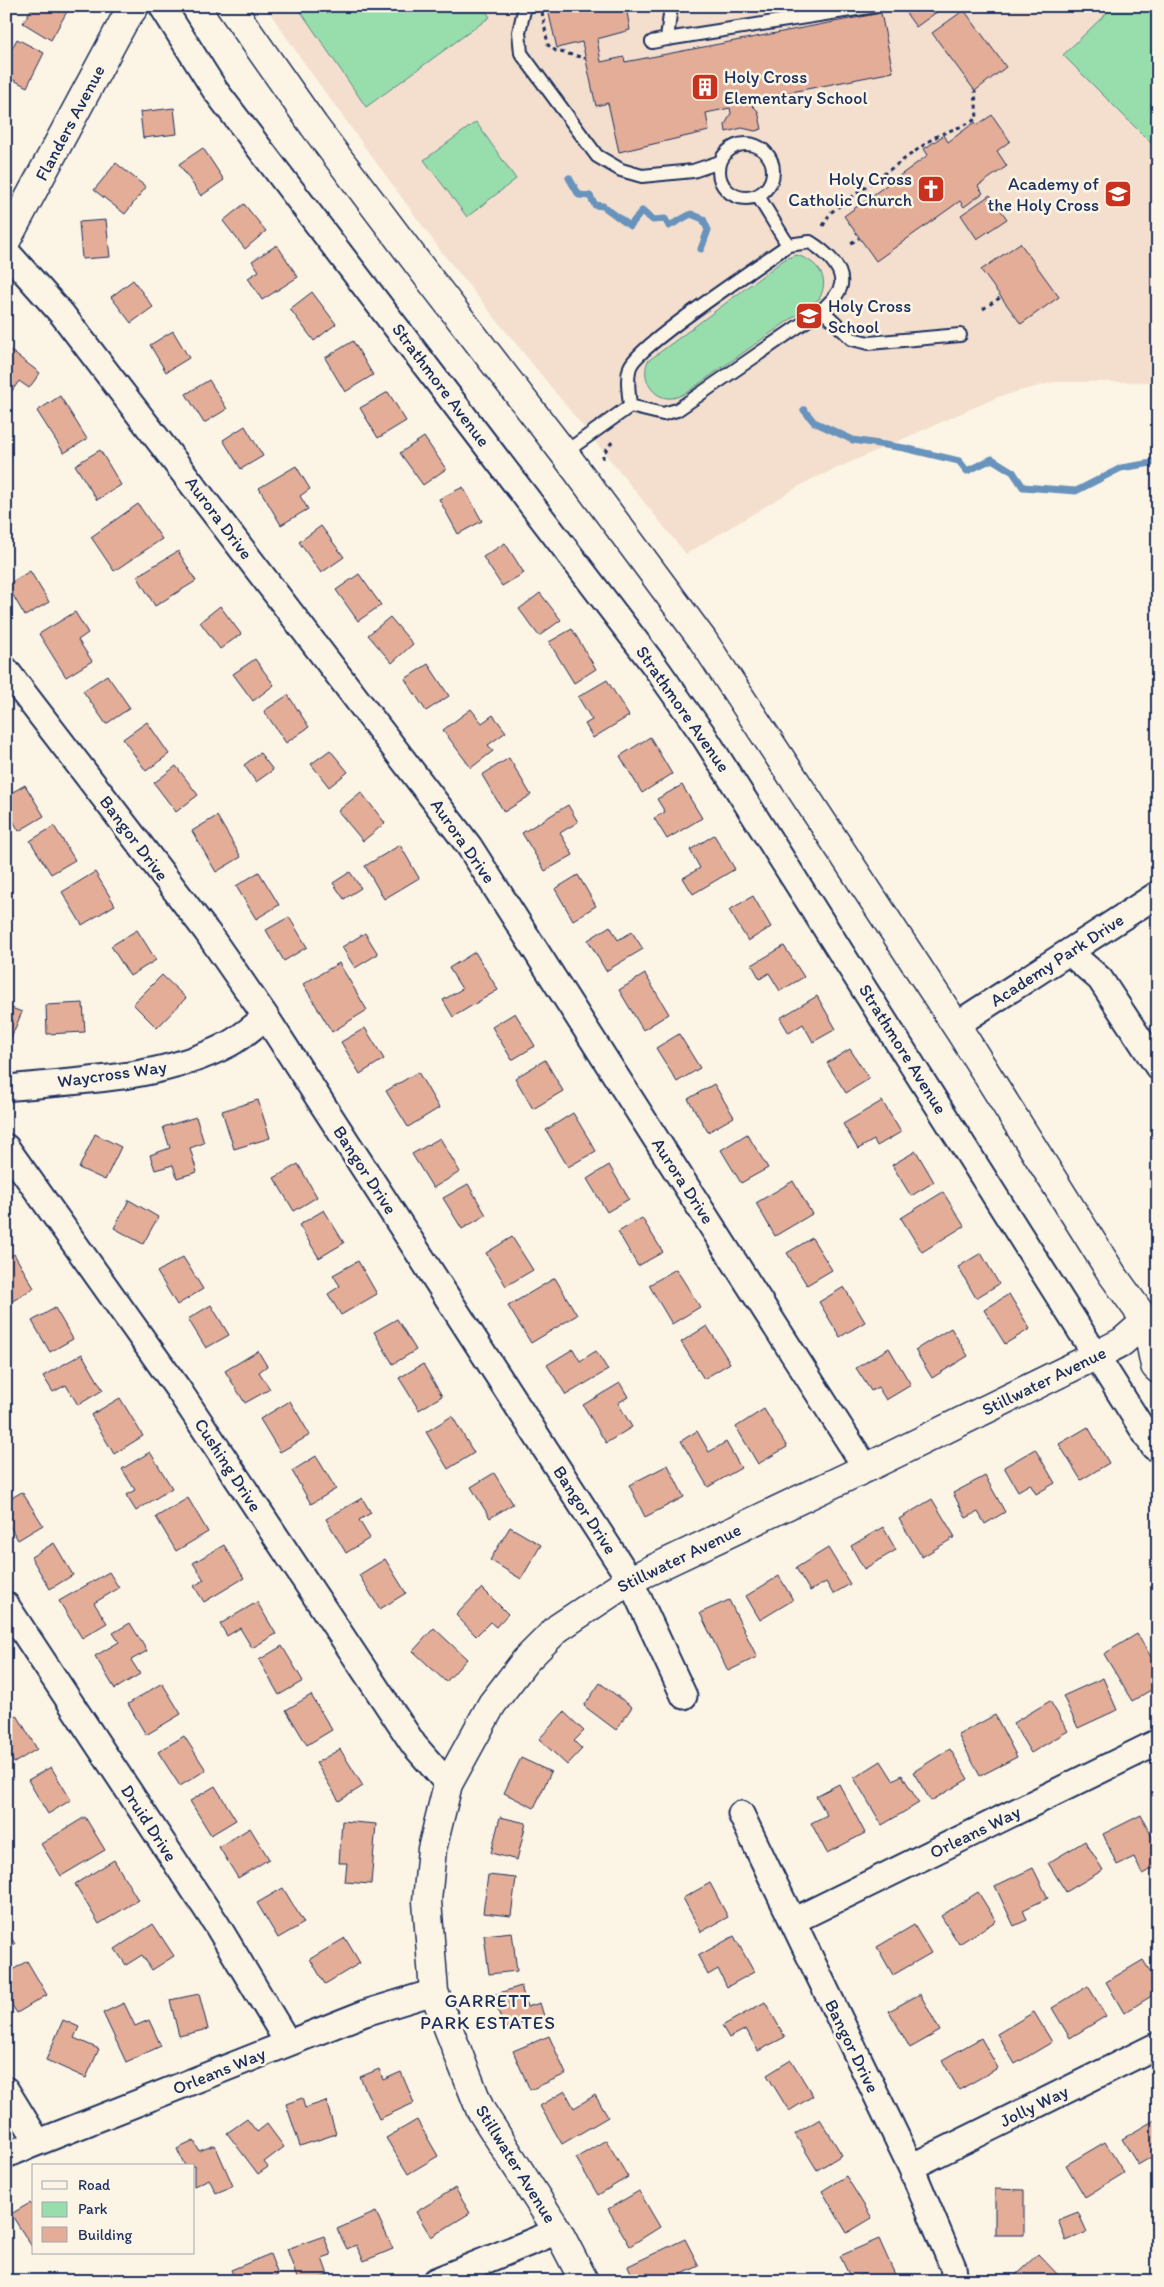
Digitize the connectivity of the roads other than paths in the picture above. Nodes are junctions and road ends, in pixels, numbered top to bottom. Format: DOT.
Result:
graph roads {
  1 [pos="135,6"];
  2 [pos="162,6"];
  3 [pos="230,6"];
  4 [pos="524,6"];
  5 [pos="670,6"];
  6 [pos="876,6"];
  7 [pos="667,39"];
  8 [pos="652,42"];
  9 [pos="720,162"];
  10 [pos="758,196"];
  11 [pos="6,241"];
  12 [pos="788,246"];
  13 [pos="6,251"];
  14 [pos="822,310"];
  15 [pos="960,335"];
  16 [pos="630,406"];
  17 [pos="564,453"];
  18 [pos="6,670"];
  19 [pos="1157,897"];
  20 [pos="1069,952"];
  21 [pos="266,1017"];
  22 [pos="956,1025"];
  23 [pos="1158,1067"];
  24 [pos="6,1088"];
  25 [pos="6,1147"];
  26 [pos="1154,1322"];
  27 [pos="1095,1356"];
  28 [pos="1158,1369"];
  29 [pos="1154,1447"];
  30 [pos="866,1468"];
  31 [pos="630,1580"];
  32 [pos="6,1605"];
  33 [pos="684,1696"];
  34 [pos="1158,1742"];
  35 [pos="448,1784"];
  36 [pos="741,1814"];
  37 [pos="793,1921"];
  38 [pos="434,1992"];
  39 [pos="288,2043"];
  40 [pos="1158,2045"];
  41 [pos="6,2090"];
  42 [pos="38,2142"];
  43 [pos="6,2155"];
  44 [pos="911,2167"];
  45 [pos="558,2231"];
  46 [pos="435,2281"];
  47 [pos="584,2281"];
  48 [pos="955,2281"];
  1 -- 11 [label="street, Flanders Avenue"];
  2 -- 27 [label="street, Strathmore Avenue"];
  3 -- 17 [label="street"];
  4 -- 9 [label="lane"];
  5 -- 7 [label="lane"];
  6 -- 7 [label="lane"];
  7 -- 8 [label="lane"];
  9 -- 10 [label="lane"];
  9 -- 10 [label="lane"];
  10 -- 12 [label="lane"];
  12 -- 14 [label="lane"];
  12 -- 16 [label="lane"];
  13 -- 30 [label="street, Aurora Drive"];
  14 -- 15 [label="lane"];
  14 -- 16 [label="lane"];
  16 -- 17 [label="lane"];
  17 -- 22 [label="street"];
  18 -- 21 [label="street, Bangor Drive"];
  19 -- 20 [label="street, Academy Park Drive"];
  20 -- 22 [label="street, Academy Park Drive"];
  20 -- 23 [label="street"];
  21 -- 24 [label="street, Waycross Way"];
  21 -- 31 [label="street, Bangor Drive"];
  22 -- 26 [label="street"];
  25 -- 35 [label="street, Cushing Drive"];
  26 -- 27 [label="street, Stillwater Avenue"];
  26 -- 28 [label="street"];
  27 -- 29 [label="street, Strathmore Avenue"];
  27 -- 30 [label="street, Stillwater Avenue"];
  30 -- 31 [label="street, Stillwater Avenue"];
  31 -- 33 [label="street, Bangor Drive"];
  31 -- 35 [label="street, Stillwater Avenue"];
  32 -- 39 [label="street, Druid Drive"];
  34 -- 37 [label="street, Orleans Way"];
  35 -- 38 [label="street, Stillwater Avenue"];
  36 -- 37 [label="street, Bangor Drive"];
  37 -- 44 [label="street, Bangor Drive"];
  38 -- 39 [label="street, Orleans Way"];
  38 -- 45 [label="street, Stillwater Avenue"];
  39 -- 42 [label="street, Orleans Way"];
  40 -- 44 [label="street, Jolly Way"];
  41 -- 42 [label="street"];
  42 -- 43 [label="street, Orleans Way"];
  44 -- 48 [label="street, Bangor Drive"];
  45 -- 46 [label="street"];
  45 -- 47 [label="street, Stillwater Avenue"];
}
